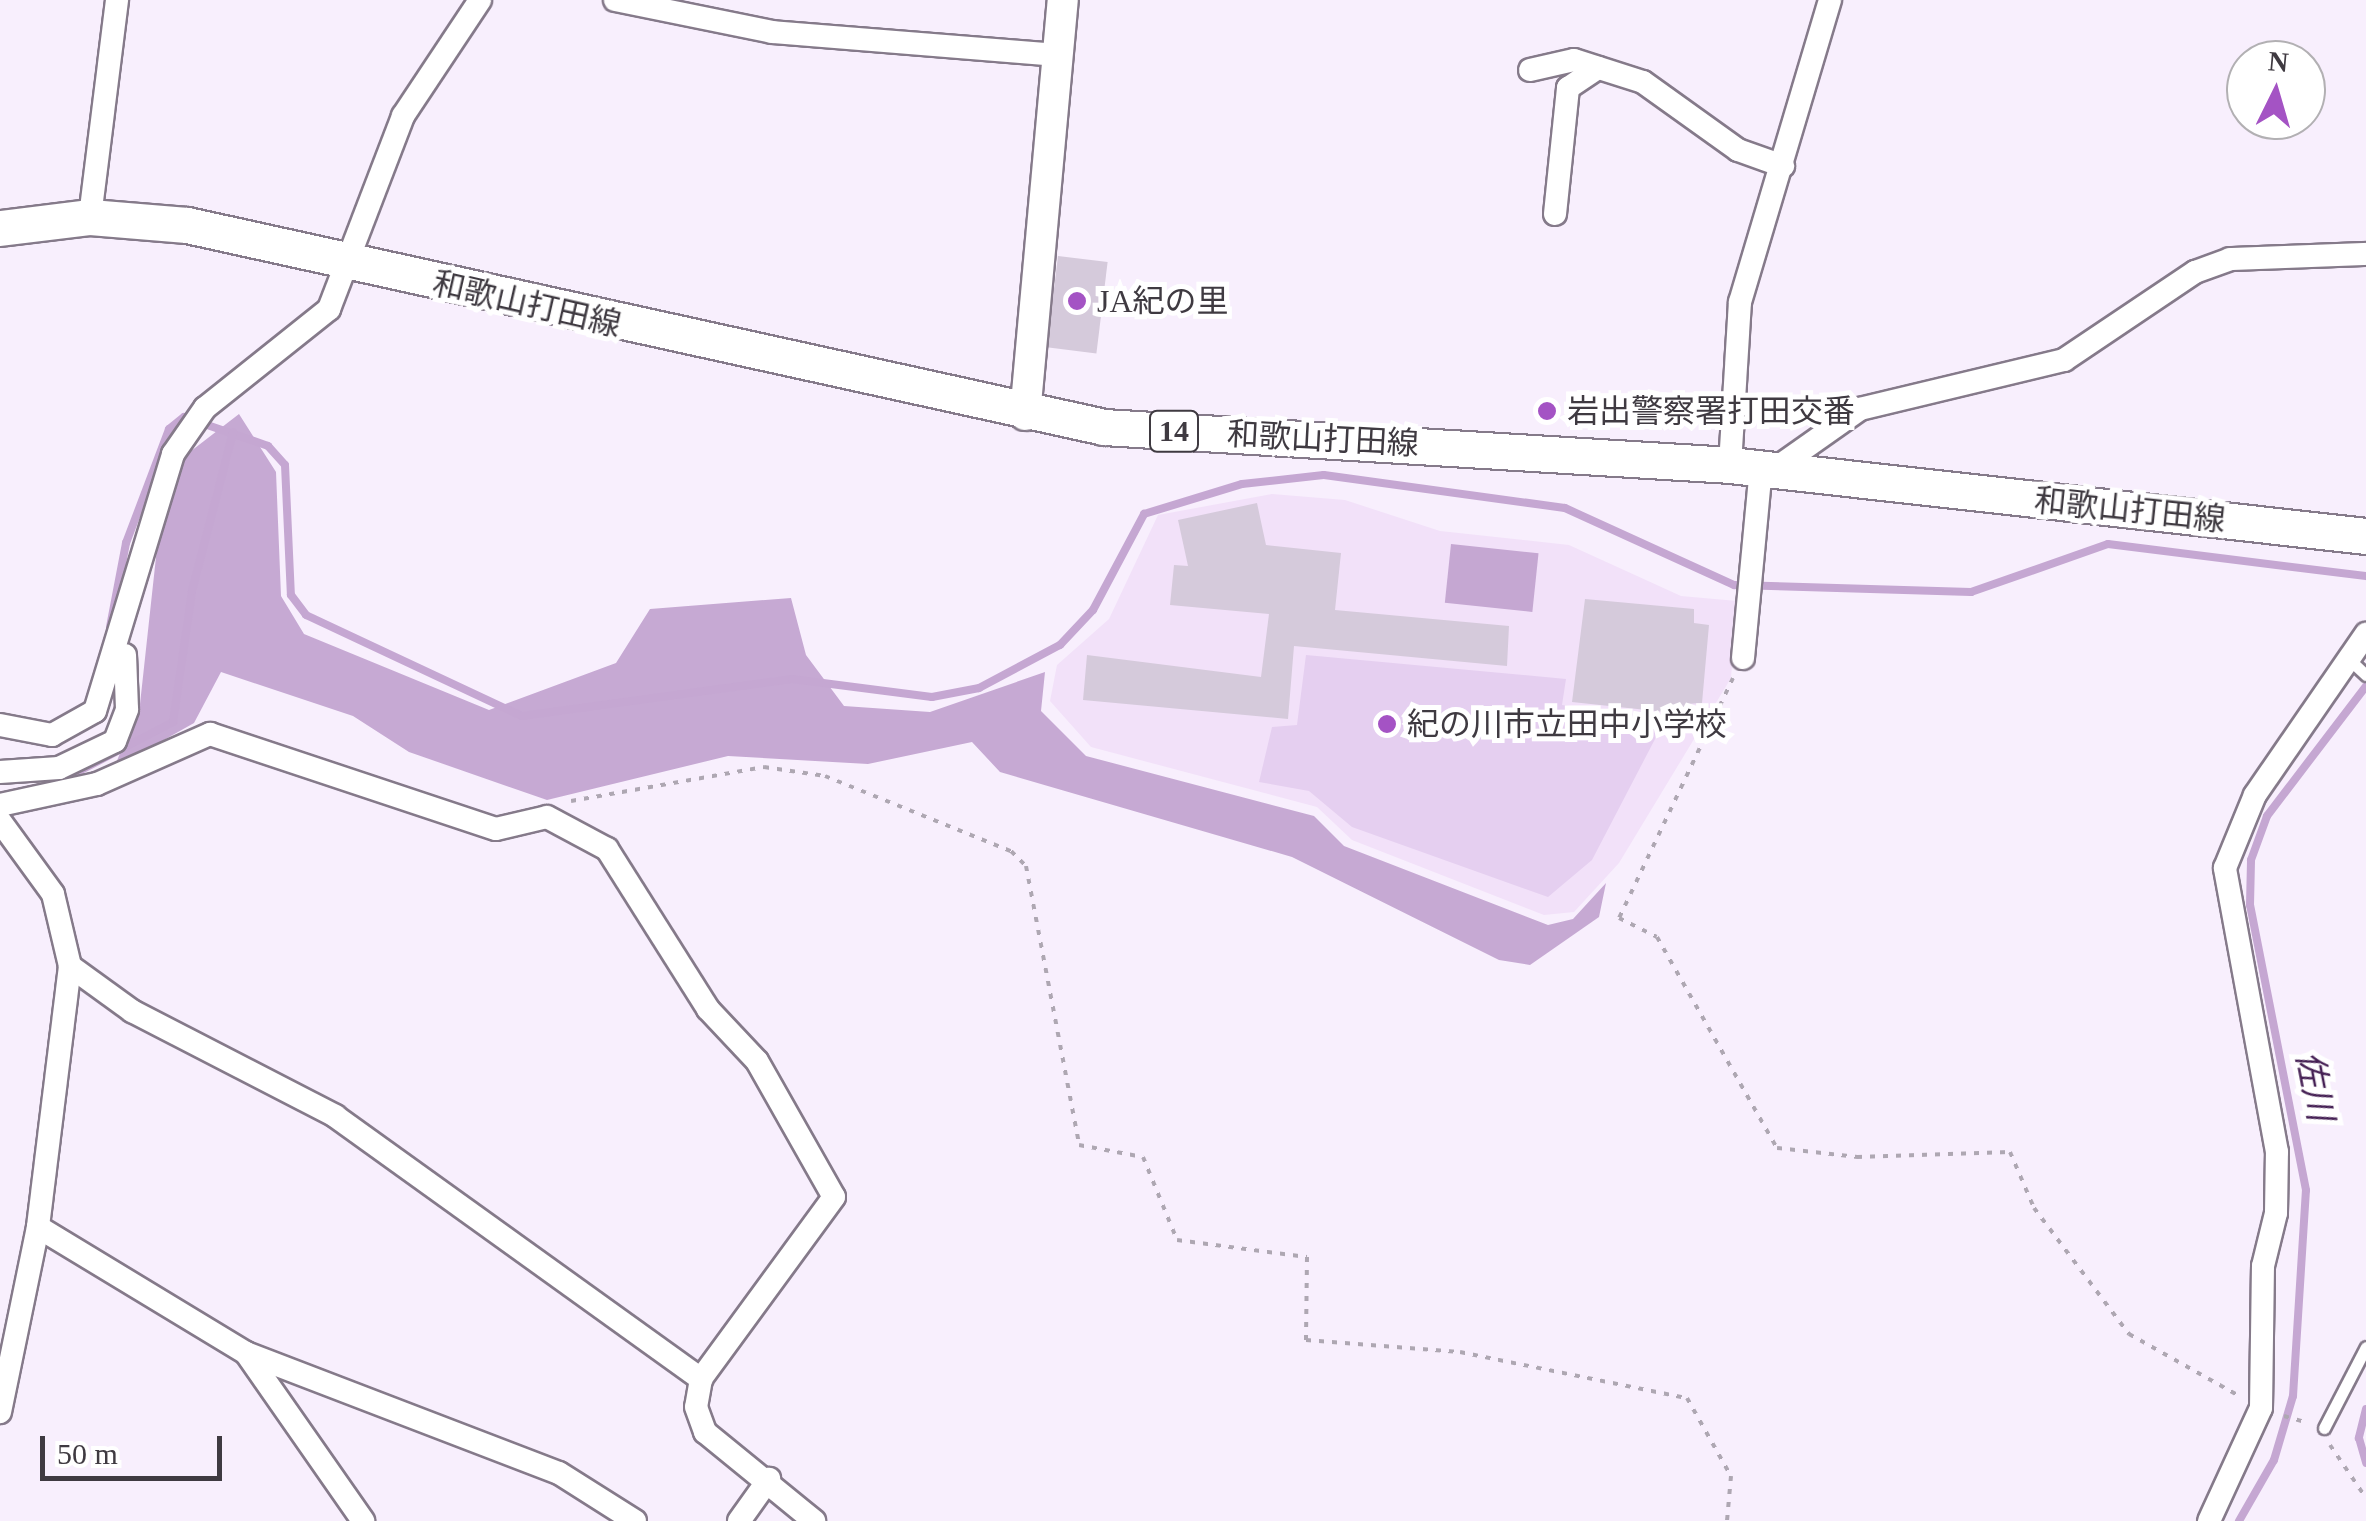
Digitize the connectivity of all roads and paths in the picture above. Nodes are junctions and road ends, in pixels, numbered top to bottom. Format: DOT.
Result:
graph roads {
  1 [pos="117,0"];
  2 [pos="480,0"];
  3 [pos="615,0"];
  4 [pos="1063,0"];
  5 [pos="1830,0"];
  6 [pos="1059,55"];
  7 [pos="1598,68"];
  8 [pos="1530,70"];
  9 [pos="1784,166"];
  10 [pos="1555,214"];
  11 [pos="90,216"];
  12 [pos="0,228"];
  13 [pos="2366,254"];
  14 [pos="350,264"];
  15 [pos="1024,416"];
  16 [pos="1755,467"];
  17 [pos="2366,536"];
  18 [pos="2366,634"];
  19 [pos="124,639"];
  20 [pos="1743,658"];
  21 [pos="2359,669"];
  22 [pos="0,725"];
  23 [pos="0,772"];
  24 [pos="0,805"];
  25 [pos="547,817"];
  26 [pos="0,821"];
  27 [pos="70,966"];
  28 [pos="38,1227"];
  29 [pos="2366,1347"];
  30 [pos="246,1353"];
  31 [pos="701,1379"];
  32 [pos="2265,1410"];
  33 [pos="0,1412"];
  34 [pos="2324,1428"];
  35 [pos="769,1479"];
  36 [pos="2366,1498"];
  37 [pos="363,1521"];
  38 [pos="635,1521"];
  39 [pos="739,1521"];
  40 [pos="814,1521"];
  41 [pos="1727,1521"];
  42 [pos="2209,1521"];
  1 -- 11 [label="street"];
  2 -- 14 [label="street"];
  3 -- 6 [label="street"];
  4 -- 6 [label="street"];
  5 -- 9 [label="street"];
  6 -- 15 [label="street"];
  7 -- 8 [label="street"];
  7 -- 9 [label="street"];
  7 -- 10 [label="street"];
  9 -- 16 [label="street"];
  11 -- 12 [label="main road, 和歌山打田線 / 14"];
  11 -- 14 [label="main road, 和歌山打田線 / 14"];
  13 -- 16 [label="street"];
  14 -- 15 [label="main road, 和歌山打田線 / 14"];
  14 -- 19 [label="street"];
  15 -- 16 [label="main road, 和歌山打田線 / 14"];
  16 -- 17 [label="main road, 和歌山打田線 / 14"];
  16 -- 20 [label="street"];
  18 -- 21 [label="street"];
  19 -- 22 [label="street"];
  19 -- 23 [label="street"];
  20 -- 32 [label="path"];
  21 -- 32 [label="street"];
  24 -- 25 [label="street"];
  25 -- 31 [label="street"];
  25 -- 41 [label="path"];
  26 -- 27 [label="street"];
  27 -- 28 [label="street"];
  27 -- 31 [label="street"];
  28 -- 30 [label="street"];
  28 -- 33 [label="street"];
  29 -- 34 [label="lane"];
  30 -- 37 [label="street"];
  30 -- 38 [label="street"];
  31 -- 35 [label="street"];
  32 -- 34 [label="path"];
  32 -- 42 [label="street"];
  34 -- 36 [label="path"];
  35 -- 39 [label="street"];
  35 -- 40 [label="street"];
}
